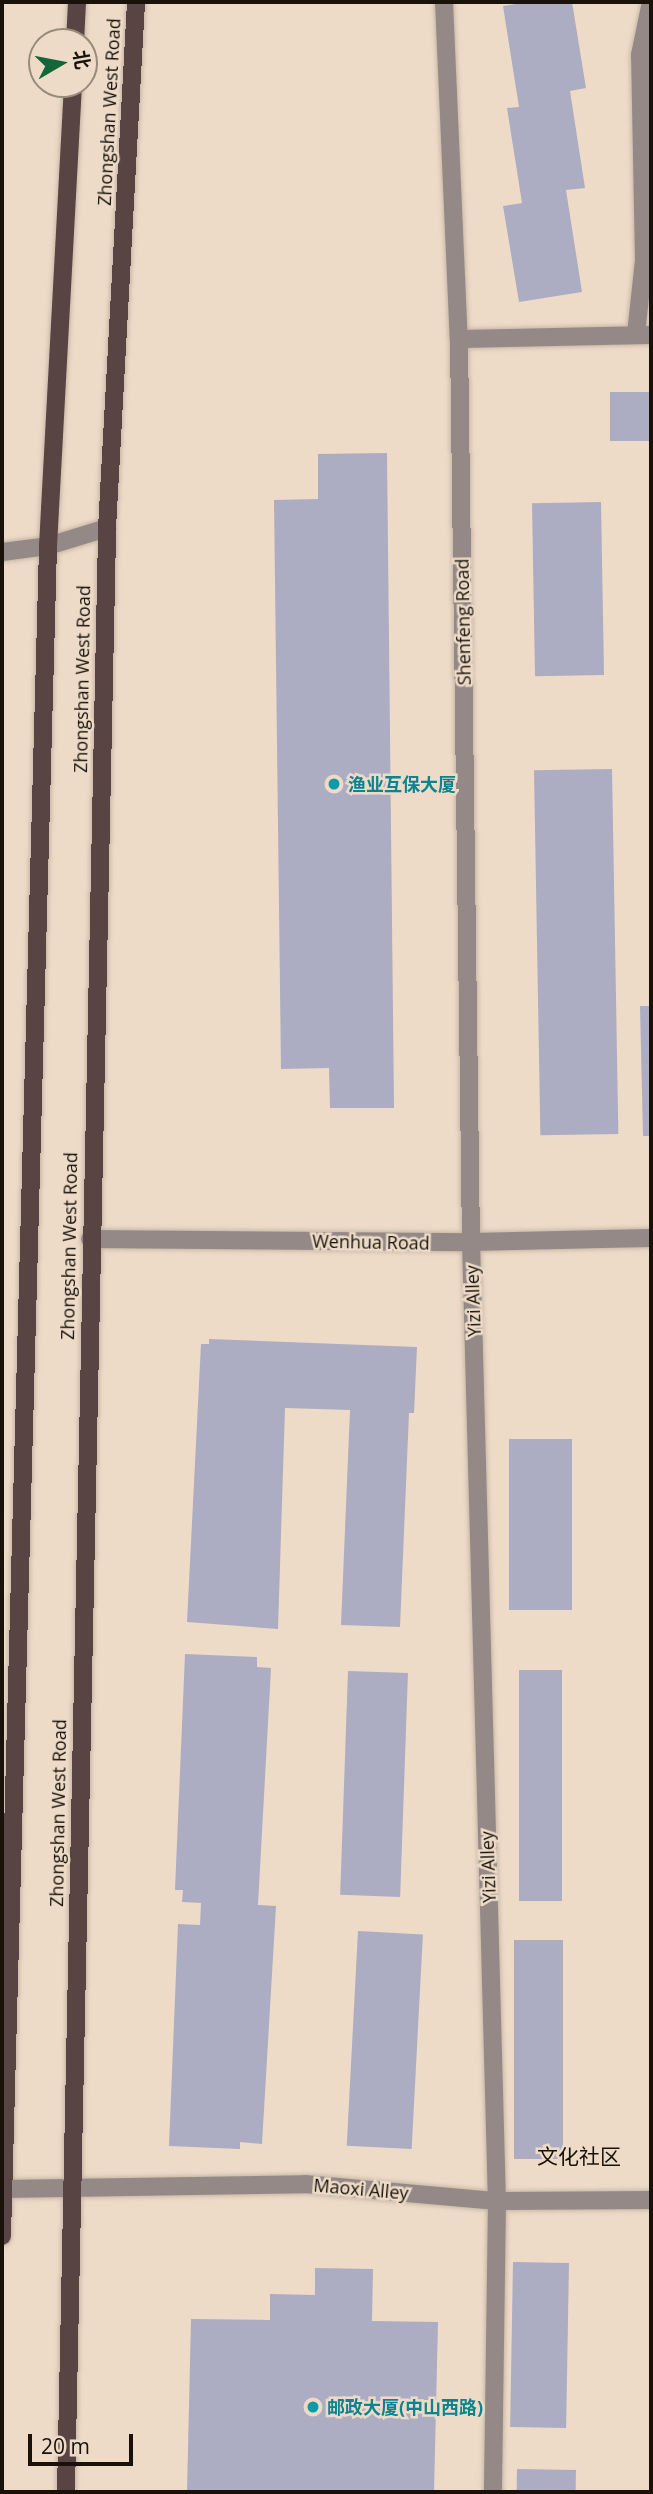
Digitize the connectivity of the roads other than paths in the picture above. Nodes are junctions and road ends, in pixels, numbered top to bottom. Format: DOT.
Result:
graph roads {
  1 [pos="77,2"];
  2 [pos="136,2"];
  3 [pos="444,2"];
  4 [pos="651,2"];
  5 [pos="76,28"];
  6 [pos="72,98"];
  7 [pos="644,334"];
  8 [pos="459,339"];
  9 [pos="107,528"];
  10 [pos="48,546"];
  11 [pos="2,552"];
  12 [pos="651,1238"];
  13 [pos="90,1239"];
  14 [pos="471,1242"];
  15 [pos="71,2186"];
  16 [pos="2,2189"];
  17 [pos="651,2200"];
  18 [pos="498,2201"];
  19 [pos="2,2236"];
  20 [pos="66,2492"];
  21 [pos="493,2492"];
  1 -- 5 [label="main road"];
  2 -- 9 [label="main road, Zhongshan West Road"];
  3 -- 8 [label="street, Shenfeng Road"];
  4 -- 7 [label="street"];
  6 -- 10 [label="main road, Zhongshan West Road"];
  7 -- 8 [label="street"];
  8 -- 14 [label="street, Shenfeng Road"];
  9 -- 10 [label="street"];
  9 -- 13 [label="main road, Zhongshan West Road"];
  10 -- 11 [label="street"];
  10 -- 16 [label="main road, Zhongshan West Road"];
  12 -- 14 [label="street, Wenhua Road"];
  13 -- 14 [label="street, Wenhua Road"];
  13 -- 15 [label="main road, Zhongshan West Road"];
  14 -- 18 [label="street, Yizi Alley"];
  15 -- 16 [label="street, Maoxi Alley"];
  15 -- 18 [label="street, Maoxi Alley"];
  15 -- 20 [label="main road, Zhongshan West Road"];
  16 -- 19 [label="main road, Zhongshan West Road"];
  17 -- 18 [label="street, Maoxi Alley"];
  18 -- 21 [label="street, Yizi Alley"];
}
